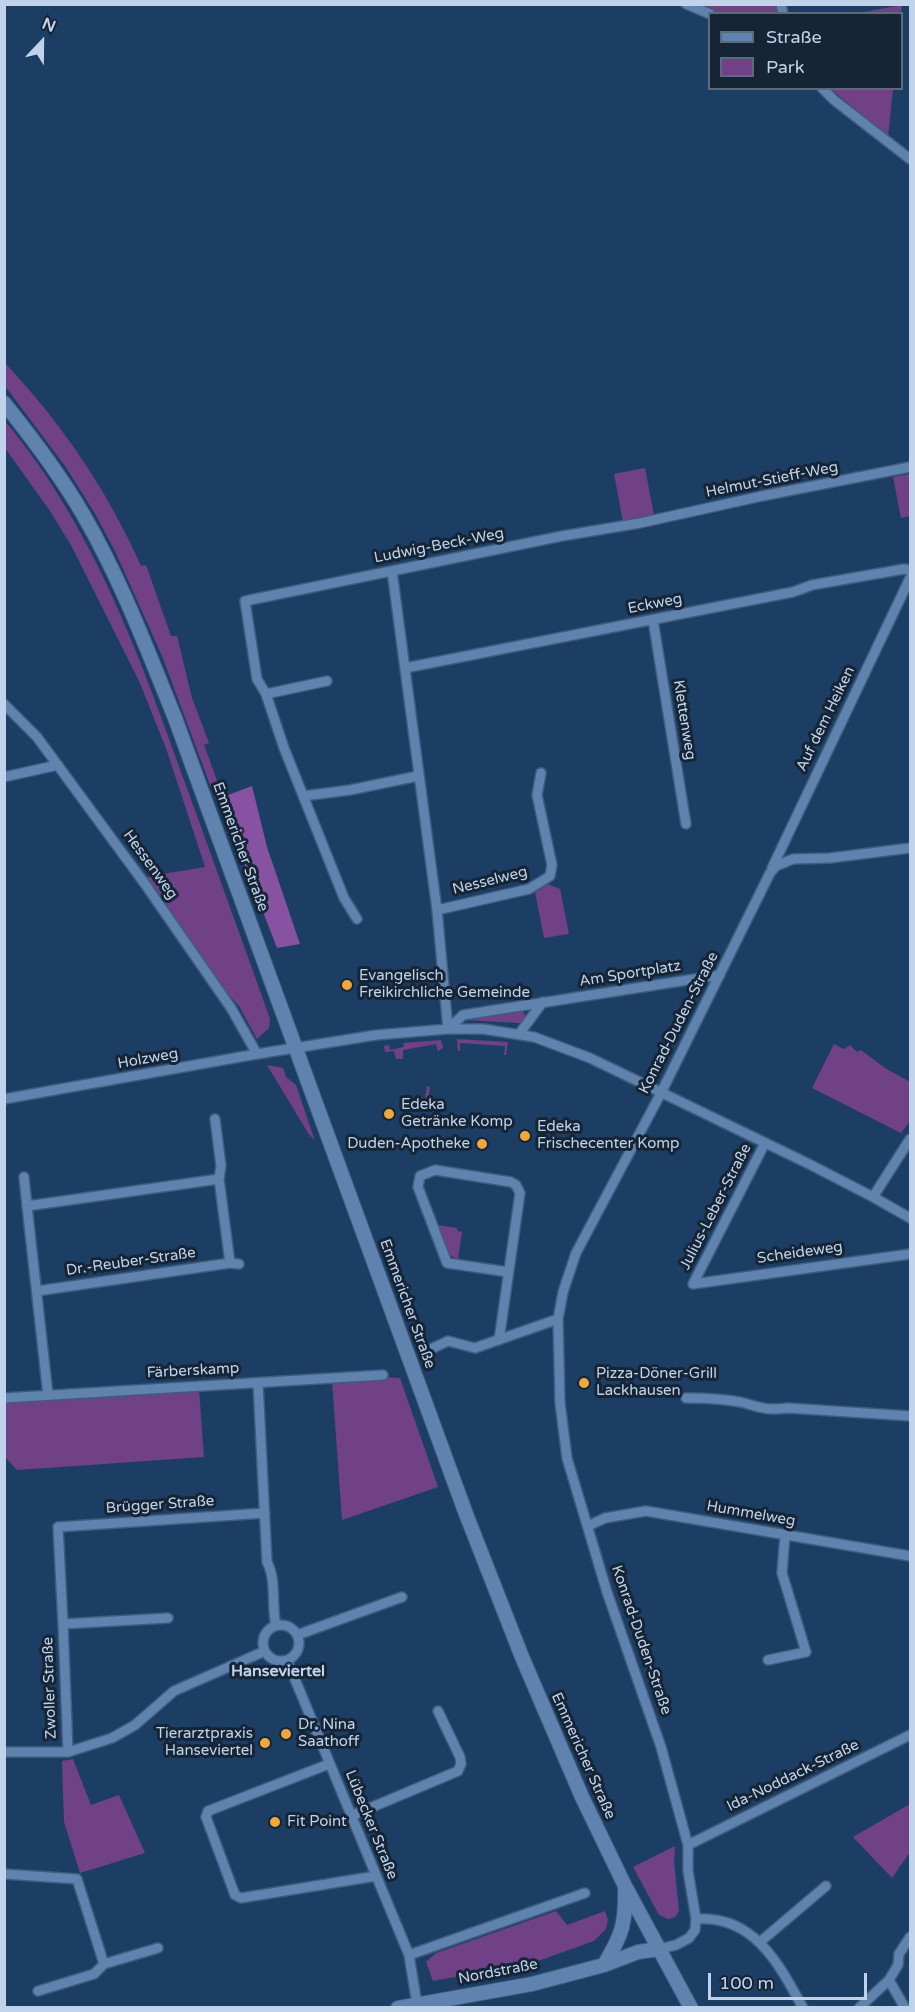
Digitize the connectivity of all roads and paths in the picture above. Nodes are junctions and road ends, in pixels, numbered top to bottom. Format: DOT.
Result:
graph roads {
  1 [pos="686,4"];
  2 [pos="708,13"];
  3 [pos="824,90"];
  4 [pos="910,159"];
  5 [pos="4,403"];
  6 [pos="910,467"];
  7 [pos="640,523"];
  8 [pos="910,570"];
  9 [pos="392,572"];
  10 [pos="910,578"];
  11 [pos="652,620"];
  12 [pos="405,668"];
  13 [pos="327,681"];
  14 [pos="266,694"];
  15 [pos="4,704"];
  16 [pos="58,765"];
  17 [pos="541,773"];
  18 [pos="418,776"];
  19 [pos="4,777"];
  20 [pos="303,796"];
  21 [pos="686,824"];
  22 [pos="910,848"];
  23 [pos="770,873"];
  24 [pos="437,910"];
  25 [pos="357,919"];
  26 [pos="720,975"];
  27 [pos="543,1002"];
  28 [pos="448,1029"];
  29 [pos="519,1034"];
  30 [pos="297,1048"];
  31 [pos="257,1054"];
  32 [pos="662,1093"];
  33 [pos="4,1099"];
  34 [pos="215,1119"];
  35 [pos="910,1139"];
  36 [pos="765,1143"];
  37 [pos="24,1178"];
  38 [pos="219,1179"];
  39 [pos="873,1197"];
  40 [pos="27,1206"];
  41 [pos="910,1218"];
  42 [pos="910,1254"];
  43 [pos="508,1272"];
  44 [pos="693,1284"];
  45 [pos="37,1291"];
  46 [pos="558,1319"];
  47 [pos="499,1340"];
  48 [pos="431,1349"];
  49 [pos="383,1375"];
  50 [pos="258,1383"];
  51 [pos="48,1395"];
  52 [pos="4,1398"];
  53 [pos="686,1398"];
  54 [pos="910,1416"];
  55 [pos="265,1513"];
  56 [pos="588,1526"];
  57 [pos="58,1527"];
  58 [pos="785,1535"];
  59 [pos="910,1556"];
  60 [pos="402,1597"];
  61 [pos="168,1618"];
  62 [pos="63,1624"];
  63 [pos="276,1626"];
  64 [pos="297,1635"];
  65 [pos="265,1651"];
  66 [pos="286,1660"];
  67 [pos="768,1660"];
  68 [pos="438,1711"];
  69 [pos="910,1735"];
  70 [pos="4,1752"];
  71 [pos="68,1752"];
  72 [pos="330,1764"];
  73 [pos="351,1816"];
  74 [pos="688,1845"];
  75 [pos="4,1874"];
  76 [pos="376,1876"];
  77 [pos="625,1886"];
  78 [pos="826,1886"];
  79 [pos="585,1893"];
  80 [pos="696,1919"];
  81 [pos="910,1937"];
  82 [pos="760,1942"];
  83 [pos="158,1948"];
  84 [pos="659,1949"];
  85 [pos="409,1955"];
  86 [pos="104,1964"];
  87 [pos="604,1965"];
  88 [pos="889,1980"];
  89 [pos="38,1991"];
  90 [pos="417,2004"];
  91 [pos="398,2007"];
  92 [pos="691,2007"];
  93 [pos="803,2007"];
  94 [pos="859,2007"];
  95 [pos="904,2007"];
  1 -- 2 [label="street"];
  3 -- 4 [label="street"];
  5 -- 30 [label="main road, Emmericher Straße"];
  6 -- 7 [label="street, Helmut-Stieff-Weg"];
  7 -- 9 [label="street, Ludwig-Beck-Weg"];
  8 -- 11 [label="street, Eckweg"];
  9 -- 12 [label="street"];
  9 -- 14 [label="street, Ludwig-Beck-Weg"];
  10 -- 23 [label="street, Auf dem Heiken"];
  11 -- 12 [label="street, Eckweg"];
  11 -- 21 [label="street, Klettenweg"];
  12 -- 18 [label="street"];
  13 -- 14 [label="street"];
  14 -- 20 [label="street"];
  15 -- 16 [label="street, Hessenweg"];
  16 -- 19 [label="street"];
  16 -- 31 [label="street, Hessenweg"];
  17 -- 24 [label="street, Nesselweg"];
  18 -- 20 [label="street"];
  18 -- 24 [label="street"];
  20 -- 25 [label="street"];
  22 -- 23 [label="street"];
  23 -- 26 [label="street, Konrad-Duden-Straße"];
  24 -- 28 [label="street"];
  26 -- 27 [label="street, Am Sportplatz"];
  26 -- 32 [label="street, Konrad-Duden-Straße"];
  27 -- 28 [label="street, Am Sportplatz"];
  27 -- 29 [label="street"];
  28 -- 29 [label="street, Julius-Leber-Straße"];
  28 -- 30 [label="street, Julius-Leber-Straße"];
  29 -- 32 [label="street, Julius-Leber-Straße"];
  30 -- 31 [label="street, Holzweg"];
  30 -- 77 [label="main road, Emmericher Straße"];
  31 -- 33 [label="street, Holzweg"];
  32 -- 36 [label="street, Julius-Leber-Straße"];
  32 -- 46 [label="street, Konrad-Duden-Straße"];
  34 -- 38 [label="street, Dr.-Reuber-Straße"];
  35 -- 39 [label="street"];
  36 -- 39 [label="street, Julius-Leber-Straße"];
  36 -- 44 [label="street, Julius-Leber-Straße"];
  37 -- 40 [label="street"];
  38 -- 40 [label="street"];
  38 -- 45 [label="street, Dr.-Reuber-Straße"];
  39 -- 41 [label="street, Julius-Leber-Straße"];
  40 -- 45 [label="street"];
  42 -- 44 [label="street, Scheideweg"];
  43 -- 43 [label="street"];
  43 -- 47 [label="street"];
  45 -- 51 [label="street"];
  46 -- 47 [label="street"];
  46 -- 56 [label="street, Konrad-Duden-Straße"];
  47 -- 48 [label="street"];
  49 -- 50 [label="street, Färberskamp"];
  50 -- 51 [label="street, Färberskamp"];
  50 -- 55 [label="street"];
  51 -- 52 [label="street, Färberskamp"];
  53 -- 54 [label="street"];
  55 -- 57 [label="street, Brügger Straße"];
  55 -- 63 [label="street"];
  56 -- 58 [label="street, Hummelweg"];
  56 -- 74 [label="street, Konrad-Duden-Straße"];
  57 -- 62 [label="street, Zwoller Straße"];
  58 -- 59 [label="street, Hummelweg"];
  58 -- 67 [label="street"];
  60 -- 64 [label="street"];
  61 -- 62 [label="street, Zwoller Straße"];
  62 -- 71 [label="street, Zwoller Straße"];
  63 -- 64 [label="street"];
  63 -- 65 [label="street"];
  64 -- 66 [label="street"];
  65 -- 66 [label="street"];
  65 -- 71 [label="street"];
  66 -- 72 [label="street, Lübecker Straße"];
  68 -- 73 [label="street"];
  69 -- 74 [label="street, Ida-Noddack-Straße"];
  70 -- 71 [label="street"];
  72 -- 73 [label="street, Lübecker Straße"];
  72 -- 76 [label="street"];
  73 -- 76 [label="street, Lübecker Straße"];
  74 -- 80 [label="street, Konrad-Duden-Straße"];
  75 -- 86 [label="street"];
  76 -- 85 [label="street, Lübecker Straße"];
  77 -- 84 [label="main road, Emmericher Straße"];
  77 -- 87 [label="main road"];
  78 -- 82 [label="street"];
  79 -- 85 [label="street"];
  80 -- 82 [label="street"];
  80 -- 84 [label="street"];
  81 -- 88 [label="street"];
  82 -- 93 [label="street"];
  83 -- 86 [label="street"];
  84 -- 87 [label="main road, Nordstraße"];
  84 -- 92 [label="main road, Emmericher Straße"];
  85 -- 90 [label="street, Lübecker Straße"];
  86 -- 89 [label="street"];
  87 -- 90 [label="main road, Nordstraße"];
  88 -- 94 [label="street"];
  88 -- 95 [label="street"];
  90 -- 91 [label="main road, Nordstraße"];
}
